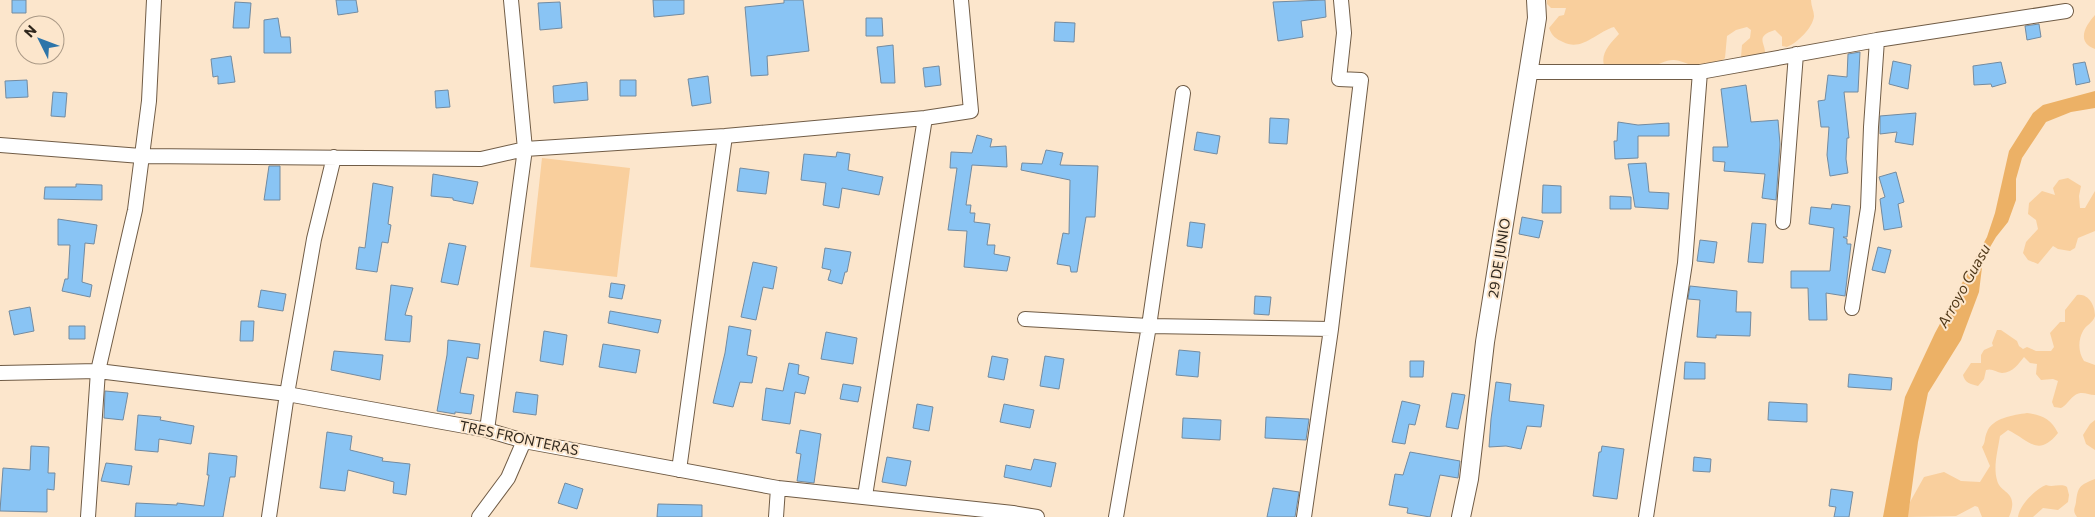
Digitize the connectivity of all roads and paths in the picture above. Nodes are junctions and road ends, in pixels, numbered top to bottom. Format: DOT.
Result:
graph roads {
  1 [pos="154,0"];
  2 [pos="511,0"];
  3 [pos="961,0"];
  4 [pos="1341,0"];
  5 [pos="1536,0"];
  6 [pos="2066,11"];
  7 [pos="1877,40"];
  8 [pos="1796,54"];
  9 [pos="1528,72"];
  10 [pos="1700,72"];
  11 [pos="1183,93"];
  12 [pos="925,118"];
  13 [pos="725,136"];
  14 [pos="0,145"];
  15 [pos="525,149"];
  16 [pos="141,156"];
  17 [pos="334,157"];
  18 [pos="1783,222"];
  19 [pos="1852,308"];
  20 [pos="1025,319"];
  21 [pos="1150,326"];
  22 [pos="1330,329"];
  23 [pos="98,371"];
  24 [pos="0,373"];
  25 [pos="287,394"];
  26 [pos="487,430"];
  27 [pos="524,441"];
  28 [pos="679,470"];
  29 [pos="778,488"];
  30 [pos="865,496"];
  31 [pos="1012,515"];
  32 [pos="88,517"];
  33 [pos="269,517"];
  34 [pos="479,517"];
  35 [pos="776,517"];
  36 [pos="1037,517"];
  37 [pos="1116,517"];
  38 [pos="1304,517"];
  39 [pos="1460,517"];
  40 [pos="1646,517"];
  1 -- 16 [label="street"];
  2 -- 15 [label="street"];
  3 -- 12 [label="street"];
  4 -- 22 [label="street"];
  5 -- 9 [label="street, 29 DE JUNIO"];
  6 -- 7 [label="street"];
  7 -- 8 [label="street"];
  7 -- 19 [label="street"];
  8 -- 10 [label="street"];
  8 -- 18 [label="street"];
  9 -- 10 [label="street"];
  9 -- 39 [label="street, 29 DE JUNIO"];
  10 -- 40 [label="street"];
  11 -- 21 [label="street"];
  12 -- 13 [label="street"];
  12 -- 30 [label="street"];
  13 -- 15 [label="street"];
  13 -- 28 [label="street"];
  14 -- 16 [label="street"];
  15 -- 17 [label="street"];
  15 -- 26 [label="street"];
  16 -- 17 [label="street"];
  16 -- 23 [label="street"];
  17 -- 25 [label="street"];
  20 -- 21 [label="street"];
  21 -- 22 [label="street"];
  21 -- 37 [label="street"];
  22 -- 38 [label="street"];
  23 -- 24 [label="street, TRES FRONTERAS"];
  23 -- 25 [label="street, TRES FRONTERAS"];
  23 -- 32 [label="street"];
  25 -- 26 [label="street, TRES FRONTERAS"];
  25 -- 33 [label="street"];
  26 -- 27 [label="street, TRES FRONTERAS"];
  27 -- 28 [label="street, TRES FRONTERAS"];
  27 -- 34 [label="street"];
  28 -- 29 [label="street, TRES FRONTERAS"];
  29 -- 30 [label="street, TRES FRONTERAS"];
  29 -- 35 [label="street"];
  30 -- 31 [label="street, TRES FRONTERAS"];
  31 -- 36 [label="street, TRES FRONTERAS"];
}
